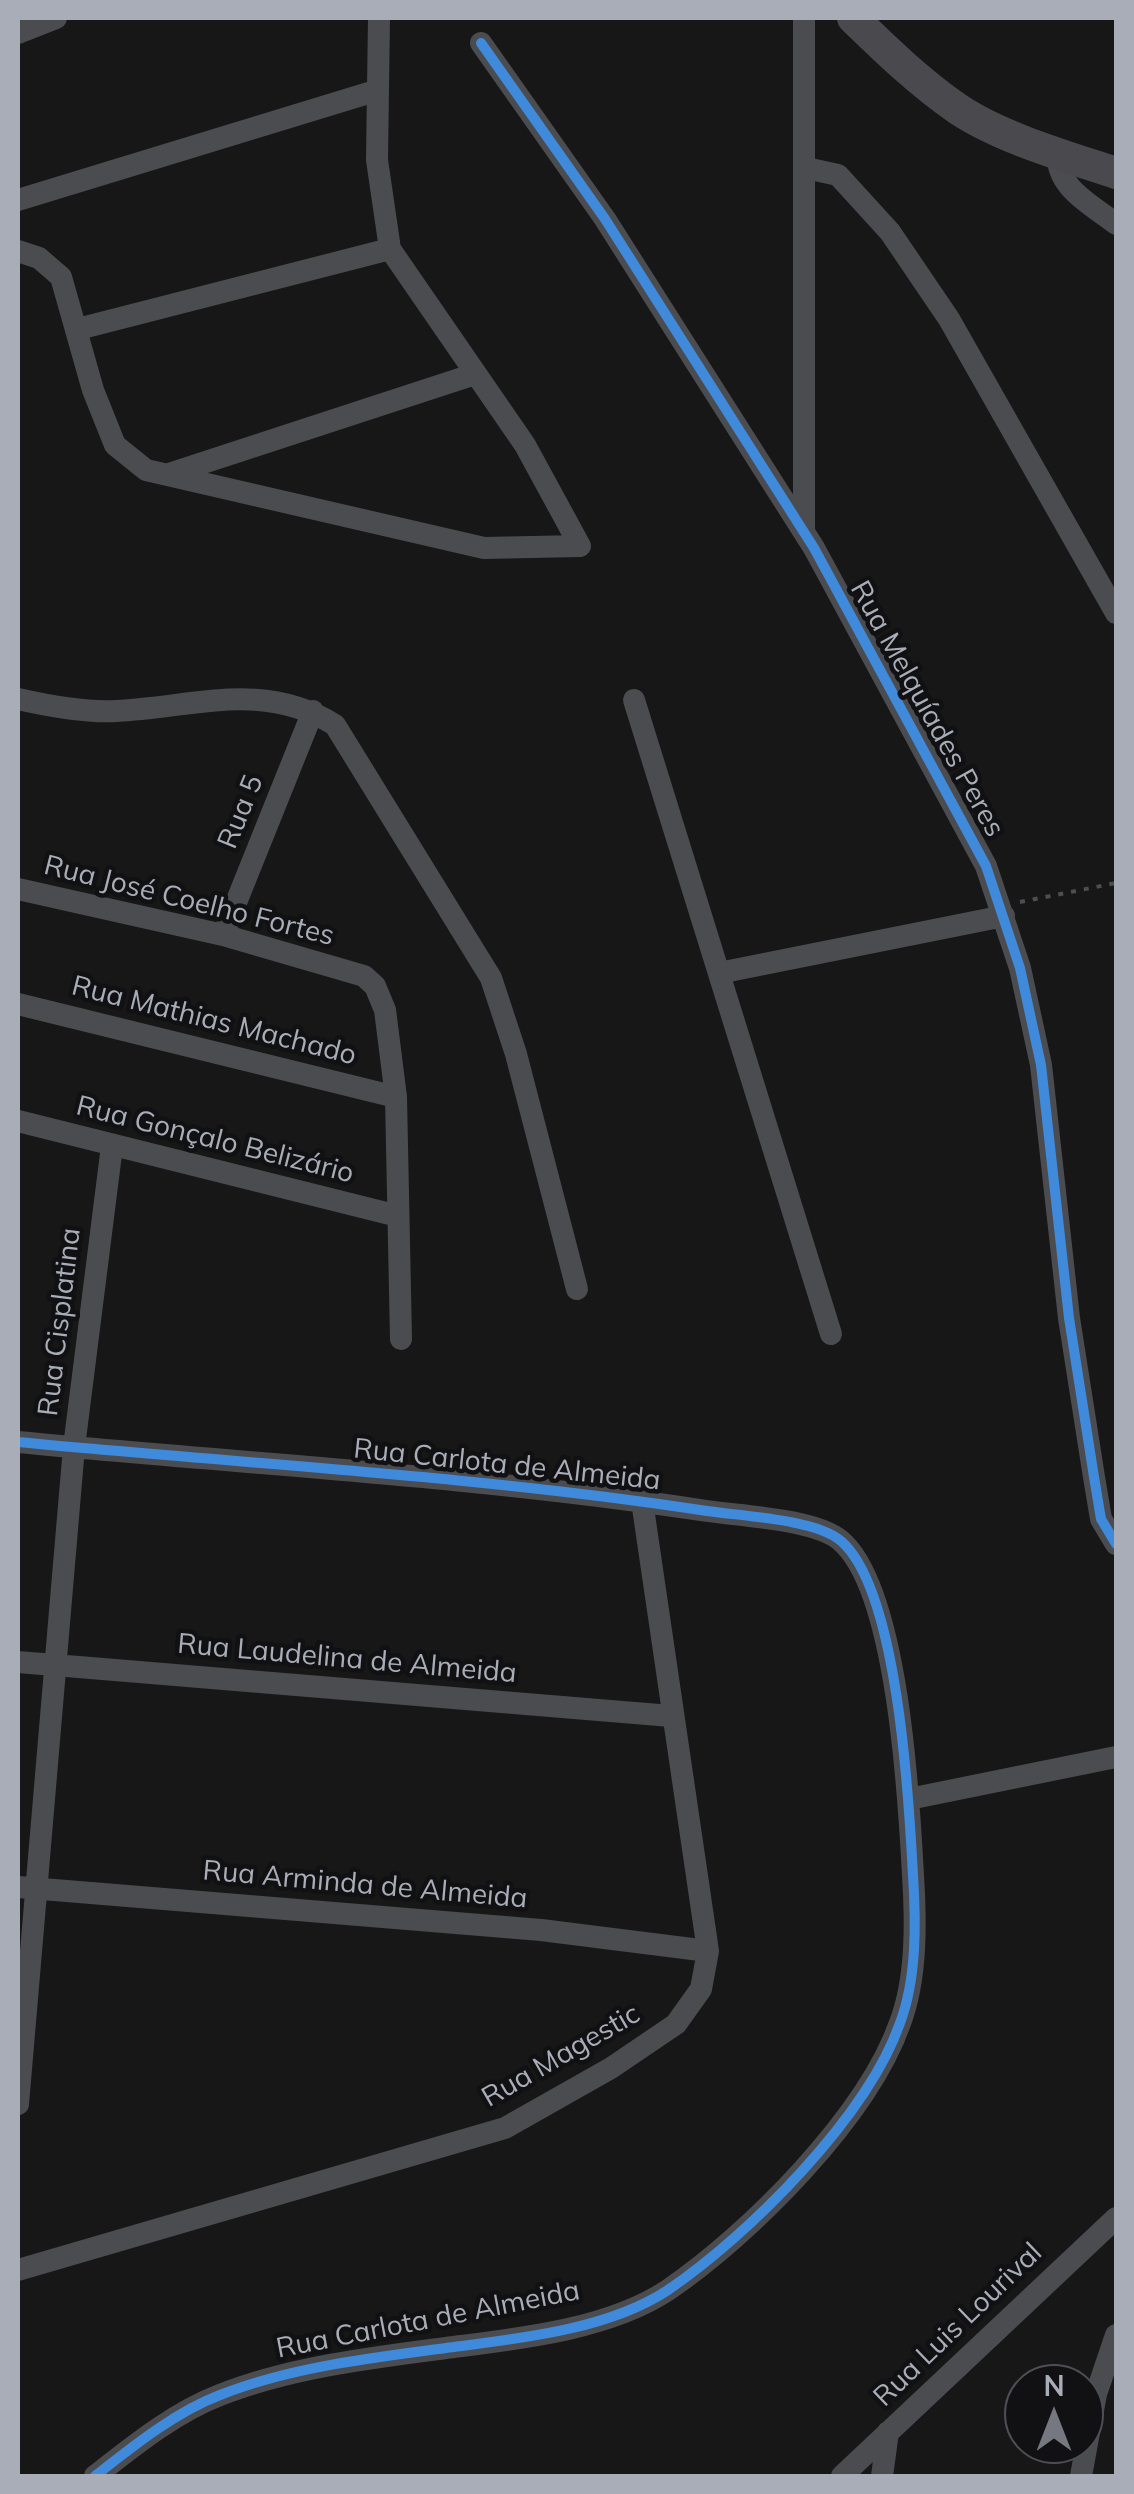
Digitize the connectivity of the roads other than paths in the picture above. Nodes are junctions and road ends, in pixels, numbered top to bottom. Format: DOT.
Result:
graph roads {
  1 [pos="379,18"];
  2 [pos="804,18"];
  3 [pos="853,18"];
  4 [pos="46,19"];
  5 [pos="18,33"];
  6 [pos="481,44"];
  7 [pos="376,91"];
  8 [pos="1058,154"];
  9 [pos="806,168"];
  10 [pos="1116,173"];
  11 [pos="18,200"];
  12 [pos="1116,224"];
  13 [pos="390,249"];
  14 [pos="18,251"];
  15 [pos="78,328"];
  16 [pos="475,374"];
  17 [pos="166,475"];
  18 [pos="804,532"];
  19 [pos="1116,613"];
  20 [pos="18,699"];
  21 [pos="634,700"];
  22 [pos="313,711"];
  23 [pos="18,889"];
  24 [pos="1002,910"];
  25 [pos="224,935"];
  26 [pos="719,973"];
  27 [pos="18,1004"];
  28 [pos="396,1097"];
  29 [pos="18,1122"];
  30 [pos="112,1146"];
  31 [pos="398,1216"];
  32 [pos="577,1289"];
  33 [pos="831,1334"];
  34 [pos="401,1339"];
  35 [pos="18,1442"];
  36 [pos="74,1447"];
  37 [pos="642,1501"];
  38 [pos="1116,1544"];
  39 [pos="18,1662"];
  40 [pos="54,1665"];
  41 [pos="670,1716"];
  42 [pos="1116,1757"];
  43 [pos="910,1798"];
  44 [pos="27,1888"];
  45 [pos="708,1950"];
  46 [pos="18,2104"];
  47 [pos="1116,2218"];
  48 [pos="18,2270"];
  49 [pos="1116,2335"];
  50 [pos="888,2432"];
  51 [pos="95,2476"];
  52 [pos="842,2476"];
  53 [pos="882,2476"];
  54 [pos="1082,2476"];
  1 -- 7 [label="street"];
  2 -- 9 [label="street"];
  3 -- 8 [label="street"];
  4 -- 5 [label="street"];
  6 -- 18 [label="street, Rua Melquíades Peres"];
  7 -- 11 [label="street"];
  7 -- 13 [label="street"];
  8 -- 10 [label="street"];
  8 -- 12 [label="street"];
  9 -- 18 [label="street"];
  9 -- 19 [label="street"];
  13 -- 15 [label="street"];
  13 -- 16 [label="street"];
  14 -- 15 [label="street"];
  15 -- 17 [label="street"];
  16 -- 17 [label="street"];
  16 -- 17 [label="street"];
  18 -- 24 [label="street, Rua Melquíades Peres"];
  20 -- 22 [label="street"];
  21 -- 26 [label="street"];
  22 -- 25 [label="street, Rua 5"];
  22 -- 32 [label="street"];
  23 -- 25 [label="street, Rua José Coelho Fortes"];
  24 -- 26 [label="street"];
  24 -- 38 [label="street, Rua Melquíades Peres"];
  25 -- 28 [label="street, Rua José Coelho Fortes"];
  26 -- 33 [label="street"];
  27 -- 28 [label="street, Rua Mathias Machado"];
  28 -- 31 [label="street"];
  29 -- 30 [label="street, Rua Gonçalo Belizário"];
  30 -- 31 [label="street, Rua Gonçalo Belizário"];
  30 -- 36 [label="street, Rua Cisplatina"];
  31 -- 34 [label="street"];
  35 -- 36 [label="street, Rua Carlota de Almeida"];
  36 -- 37 [label="street, Rua Carlota de Almeida"];
  36 -- 40 [label="street, Rua Cisplatina"];
  37 -- 41 [label="street, Rua Magestic"];
  37 -- 43 [label="street, Rua Carlota de Almeida"];
  39 -- 40 [label="street, Rua Laudelina de Almeida"];
  40 -- 41 [label="street, Rua Laudelina de Almeida"];
  40 -- 44 [label="street, Rua Cisplatina"];
  41 -- 45 [label="street, Rua Magestic"];
  42 -- 43 [label="street"];
  43 -- 51 [label="street, Rua Carlota de Almeida"];
  44 -- 45 [label="street, Rua Arminda de Almeida"];
  44 -- 46 [label="street, Rua Cisplatina"];
  45 -- 48 [label="street, Rua Magestic"];
  47 -- 50 [label="street, Rua Luis Lourival"];
  49 -- 54 [label="street"];
  50 -- 52 [label="street, Rua Luis Lourival"];
  50 -- 53 [label="street"];
}
